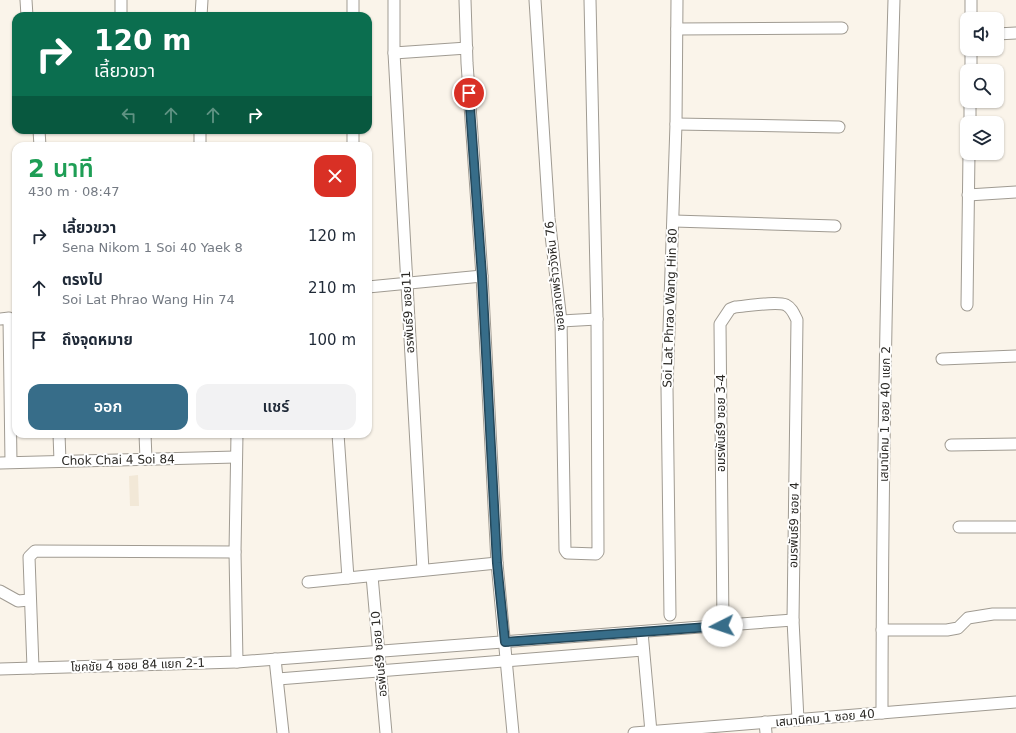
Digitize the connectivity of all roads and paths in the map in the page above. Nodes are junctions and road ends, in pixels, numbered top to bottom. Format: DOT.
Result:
graph roads {
  1 [pos="26,0"];
  2 [pos="121,0"];
  3 [pos="202,0"];
  4 [pos="353,0"];
  5 [pos="394,0"];
  6 [pos="465,0"];
  7 [pos="535,0"];
  8 [pos="590,0"];
  9 [pos="677,0"];
  10 [pos="894,0"];
  11 [pos="971,0"];
  12 [pos="28,12"];
  13 [pos="121,12"];
  14 [pos="202,12"];
  15 [pos="353,12"];
  16 [pos="971,12"];
  17 [pos="842,28"];
  18 [pos="677,29"];
  19 [pos="1016,33"];
  20 [pos="1004,34"];
  21 [pos="466,48"];
  22 [pos="394,53"];
  23 [pos="676,124"];
  24 [pos="839,127"];
  25 [pos="969,160"];
  26 [pos="1016,192"];
  27 [pos="968,195"];
  28 [pos="674,221"];
  29 [pos="835,226"];
  30 [pos="482,276"];
  31 [pos="407,284"];
  32 [pos="372,287"];
  33 [pos="967,305"];
  34 [pos="0,319"];
  35 [pos="597,319"];
  36 [pos="561,321"];
  37 [pos="797,329"];
  38 [pos="1016,356"];
  39 [pos="942,359"];
  40 [pos="5,379"];
  41 [pos="59,438"];
  42 [pos="145,438"];
  43 [pos="236,438"];
  44 [pos="338,438"];
  45 [pos="1016,444"];
  46 [pos="951,445"];
  47 [pos="236,457"];
  48 [pos="146,459"];
  49 [pos="60,461"];
  50 [pos="5,462"];
  51 [pos="1016,527"];
  52 [pos="959,528"];
  53 [pos="235,552"];
  54 [pos="497,563"];
  55 [pos="423,570"];
  56 [pos="372,576"];
  57 [pos="348,578"];
  58 [pos="308,582"];
  59 [pos="0,591"];
  60 [pos="30,600"];
  61 [pos="1016,614"];
  62 [pos="670,615"];
  63 [pos="793,620"];
  64 [pos="722,626"];
  65 [pos="882,630"];
  66 [pos="642,632"];
  67 [pos="505,642"];
  68 [pos="643,650"];
  69 [pos="379,652"];
  70 [pos="276,659"];
  71 [pos="507,661"];
  72 [pos="237,662"];
  73 [pos="33,668"];
  74 [pos="0,669"];
  75 [pos="381,671"];
  76 [pos="278,679"];
  77 [pos="1016,702"];
  78 [pos="882,713"];
  79 [pos="798,720"];
  80 [pos="765,728"];
  81 [pos="686,731"];
  82 [pos="650,732"];
  83 [pos="283,733"];
  84 [pos="386,733"];
  85 [pos="513,733"];
  86 [pos="634,733"];
  1 -- 12 [label="street"];
  2 -- 13 [label="street"];
  3 -- 14 [label="street"];
  4 -- 15 [label="street"];
  5 -- 22 [label="street, อรพันธ์9 ซอย11"];
  6 -- 21 [label="street"];
  7 -- 36 [label="street, ซอยลาดพร้าววังหิน 76"];
  8 -- 35 [label="street"];
  9 -- 18 [label="street, Soi Lat Phrao Wang Hin 80"];
  10 -- 65 [label="street, เสนานิคม 1 ซอย 40 แยก 2"];
  11 -- 16 [label="street"];
  17 -- 18 [label="street"];
  18 -- 23 [label="street, Soi Lat Phrao Wang Hin 80"];
  19 -- 20 [label="street"];
  21 -- 22 [label="street"];
  21 -- 30 [label="street"];
  22 -- 31 [label="street, อรพันธ์9 ซอย11"];
  23 -- 24 [label="street"];
  23 -- 28 [label="street, Soi Lat Phrao Wang Hin 80"];
  25 -- 27 [label="street"];
  26 -- 27 [label="street"];
  27 -- 33 [label="street"];
  28 -- 29 [label="street"];
  28 -- 62 [label="street, Soi Lat Phrao Wang Hin 80"];
  30 -- 31 [label="street"];
  30 -- 54 [label="street"];
  31 -- 32 [label="street"];
  31 -- 55 [label="street, อรพันธ์9 ซอย11"];
  34 -- 40 [label="street"];
  35 -- 36 [label="street"];
  35 -- 36 [label="street, ซอยลาดพร้าววังหิน 76"];
  37 -- 63 [label="street, อมรพันธ์9 ซอย 4"];
  37 -- 64 [label="street, อมรพันธ์9 ซอย 3-4"];
  38 -- 39 [label="street"];
  40 -- 50 [label="street"];
  41 -- 49 [label="street"];
  42 -- 48 [label="street"];
  43 -- 47 [label="street"];
  44 -- 57 [label="street"];
  45 -- 46 [label="street"];
  47 -- 48 [label="street, Chok Chai 4 Soi 84"];
  47 -- 53 [label="street"];
  48 -- 49 [label="street, Chok Chai 4 Soi 84"];
  49 -- 50 [label="street, Chok Chai 4 Soi 84"];
  51 -- 52 [label="street"];
  53 -- 60 [label="street"];
  53 -- 72 [label="street"];
  54 -- 55 [label="street"];
  54 -- 67 [label="street"];
  55 -- 56 [label="street"];
  56 -- 57 [label="street"];
  56 -- 69 [label="street, อรพันธ์9 ซอย 10"];
  57 -- 58 [label="street"];
  59 -- 60 [label="street"];
  60 -- 73 [label="street"];
  61 -- 65 [label="street"];
  63 -- 64 [label="street, โชคชัย 4 ซอย 84 แยก 2-1"];
  63 -- 79 [label="street, อมรพันธ์9 ซอย 4"];
  64 -- 66 [label="street, โชคชัย 4 ซอย 84 แยก 2-1"];
  65 -- 78 [label="street, เสนานิคม 1 ซอย 40 แยก 2"];
  66 -- 67 [label="street, โชคชัย 4 ซอย 84 แยก 2-1"];
  66 -- 68 [label="street"];
  67 -- 69 [label="street, โชคชัย 4 ซอย 84 แยก 2-1"];
  67 -- 71 [label="street"];
  68 -- 71 [label="street"];
  68 -- 82 [label="street"];
  69 -- 70 [label="street, โชคชัย 4 ซอย 84 แยก 2-1"];
  69 -- 75 [label="street, อรพันธ์9 ซอย 10"];
  70 -- 72 [label="street, โชคชัย 4 ซอย 84 แยก 2-1"];
  70 -- 76 [label="street"];
  71 -- 75 [label="street"];
  71 -- 85 [label="street"];
  72 -- 73 [label="street, โชคชัย 4 ซอย 84 แยก 2-1"];
  73 -- 74 [label="street, โชคชัย 4 ซอย 84 แยก 2-1"];
  75 -- 76 [label="street"];
  75 -- 84 [label="street, อรพันธ์9 ซอย 10"];
  76 -- 83 [label="street"];
  77 -- 78 [label="street, เสนานิคม 1 ซอย 40"];
  78 -- 79 [label="street, เสนานิคม 1 ซอย 40"];
  79 -- 80 [label="street, เสนานิคม 1 ซอย 40"];
  80 -- 81 [label="street, เสนานิคม 1 ซอย 40"];
  81 -- 82 [label="street, เสนานิคม 1 ซอย 40"];
  82 -- 86 [label="street, เสนานิคม 1 ซอย 40"];
}
